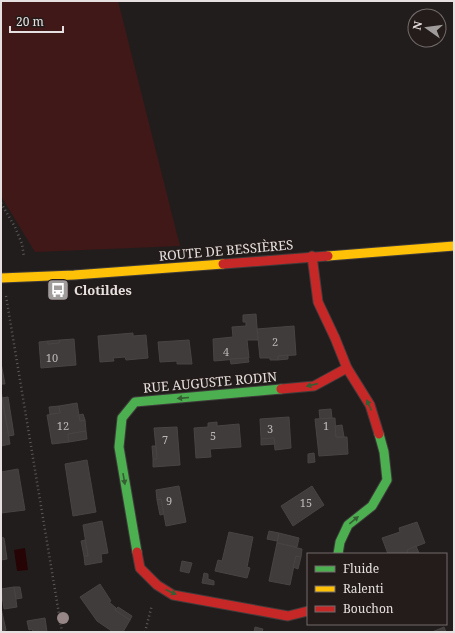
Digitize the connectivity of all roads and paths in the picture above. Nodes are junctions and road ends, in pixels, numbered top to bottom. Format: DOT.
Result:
graph roads {
  1 [pos="1,203"];
  2 [pos="454,246"];
  3 [pos="312,256"];
  4 [pos="24,258"];
  5 [pos="1,278"];
  6 [pos="6,294"];
  7 [pos="347,368"];
  8 [pos="338,553"];
  9 [pos="157,585"];
  10 [pos="307,611"];
  11 [pos="62,632"];
  12 [pos="145,632"];
  1 -- 4 [label="path"];
  2 -- 3 [label="street, ROUTE DE BESSIÈRES"];
  3 -- 5 [label="street, ROUTE DE BESSIÈRES"];
  3 -- 7 [label="street"];
  6 -- 11 [label="path"];
  8 -- 7 [label="street, one-way"];
  7 -- 9 [label="street, RUE AUGUSTE RODIN, one-way"];
  9 -- 10 [label="street, RUE AUGUSTE RODIN, one-way"];
  9 -- 12 [label="path"];
}
